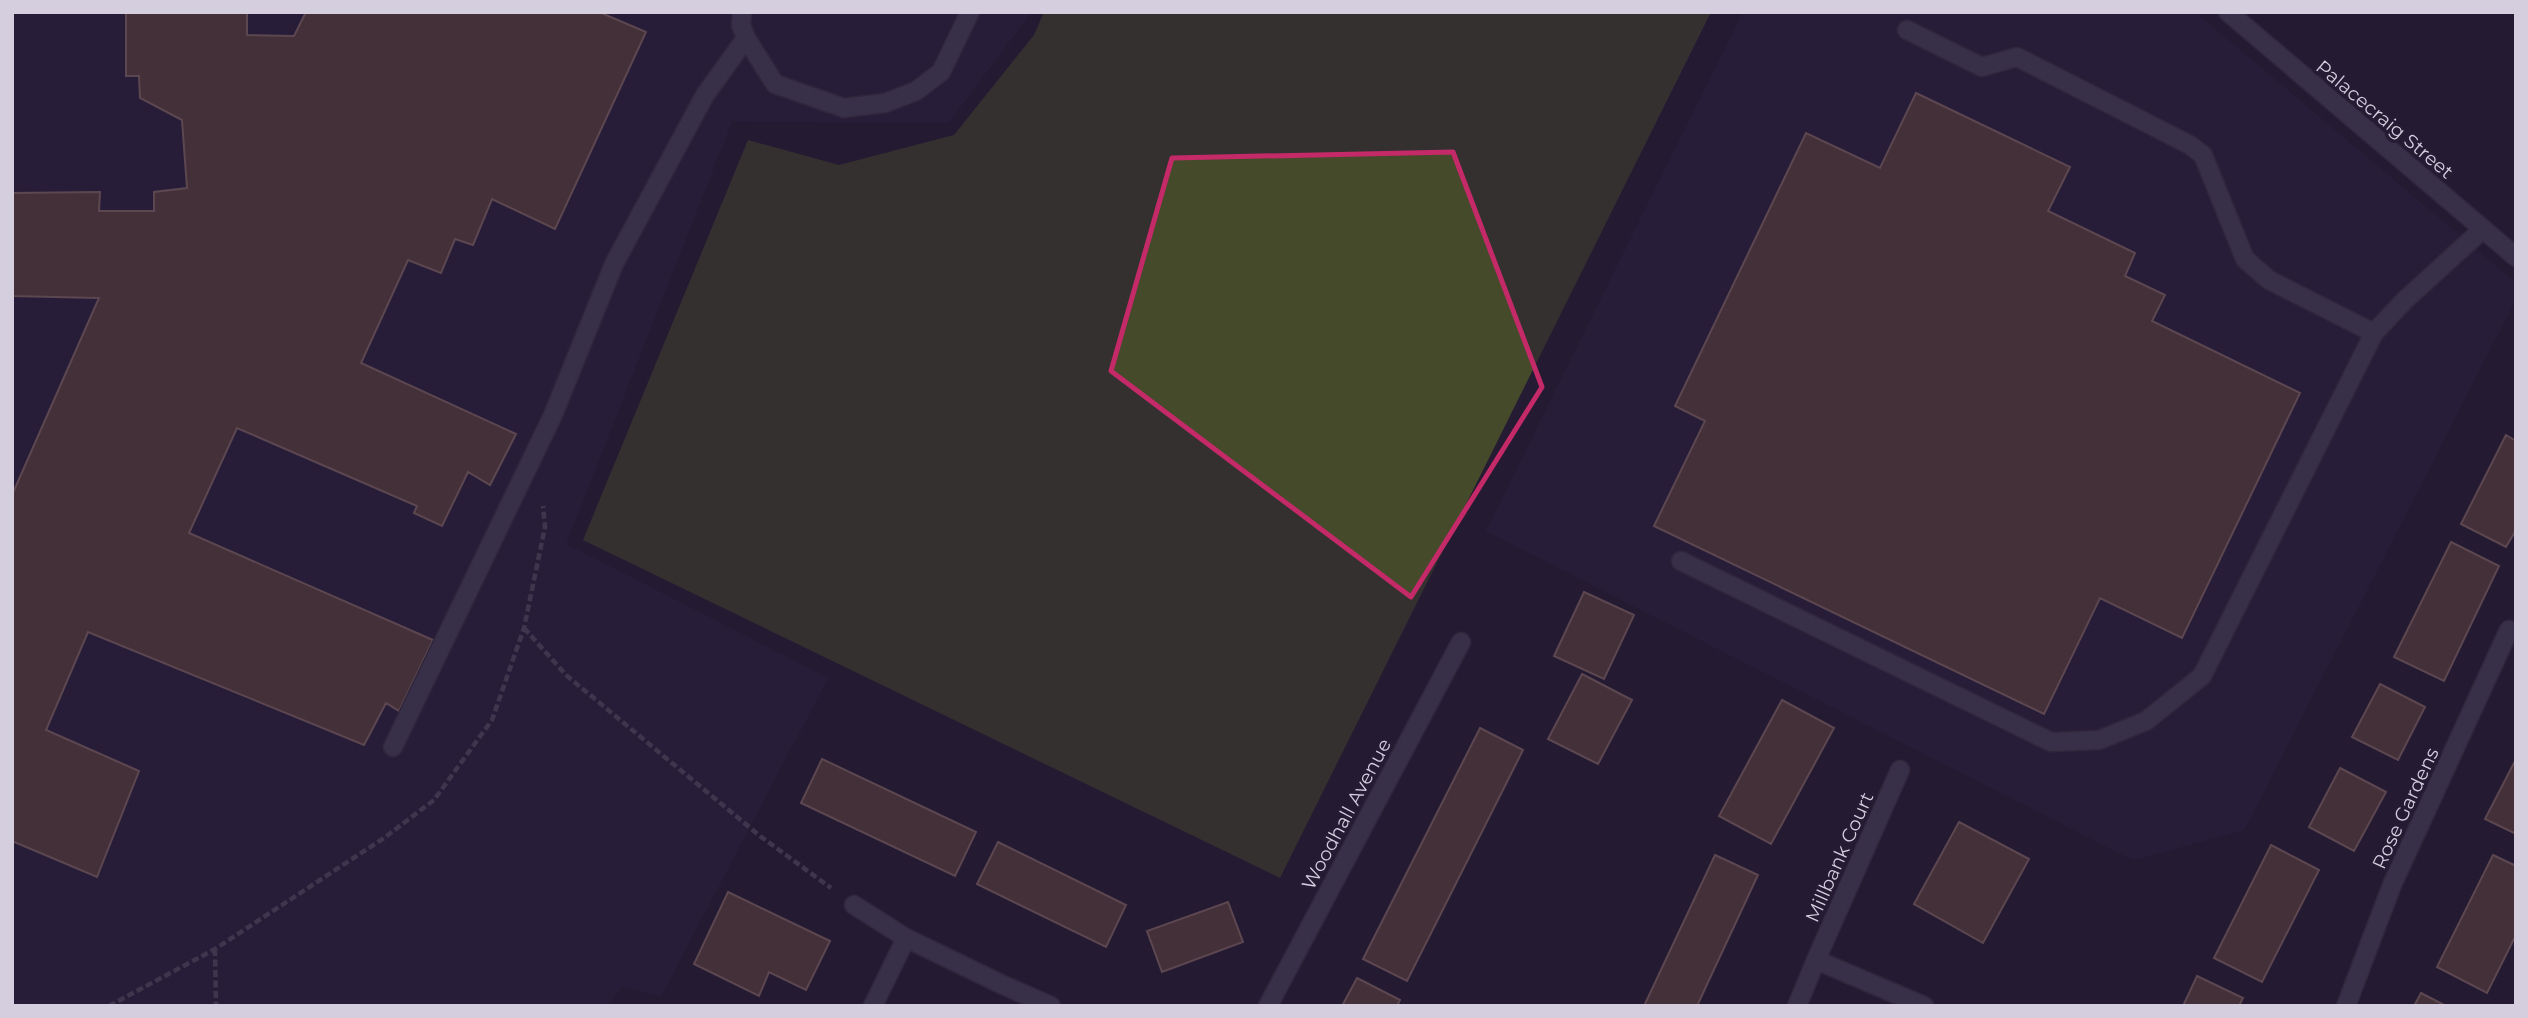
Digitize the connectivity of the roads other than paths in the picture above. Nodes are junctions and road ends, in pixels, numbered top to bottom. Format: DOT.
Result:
graph roads {
  1 [pos="742,12"];
  2 [pos="970,12"];
  3 [pos="2228,12"];
  4 [pos="1907,30"];
  5 [pos="746,38"];
  6 [pos="2483,229"];
  7 [pos="2516,257"];
  8 [pos="2374,333"];
  9 [pos="1681,561"];
  10 [pos="2513,627"];
  11 [pos="1461,642"];
  12 [pos="393,747"];
  13 [pos="1900,770"];
  14 [pos="854,905"];
  15 [pos="906,937"];
  16 [pos="1816,960"];
  17 [pos="873,1006"];
  18 [pos="1051,1006"];
  19 [pos="1268,1006"];
  20 [pos="1797,1006"];
  21 [pos="1924,1006"];
  22 [pos="2346,1006"];
  1 -- 5 [label="street"];
  2 -- 5 [label="street"];
  3 -- 6 [label="street, Palacecraig Street"];
  4 -- 8 [label="street"];
  5 -- 12 [label="street"];
  6 -- 7 [label="street, Palacecraig Street"];
  6 -- 8 [label="street"];
  8 -- 9 [label="street"];
  10 -- 22 [label="street, Rose Gardens"];
  11 -- 19 [label="street, Woodhall Avenue"];
  13 -- 16 [label="street, Millbank Court"];
  14 -- 15 [label="street"];
  15 -- 17 [label="street"];
  15 -- 18 [label="street"];
  16 -- 20 [label="street, Millbank Court"];
  16 -- 21 [label="street"];
}
